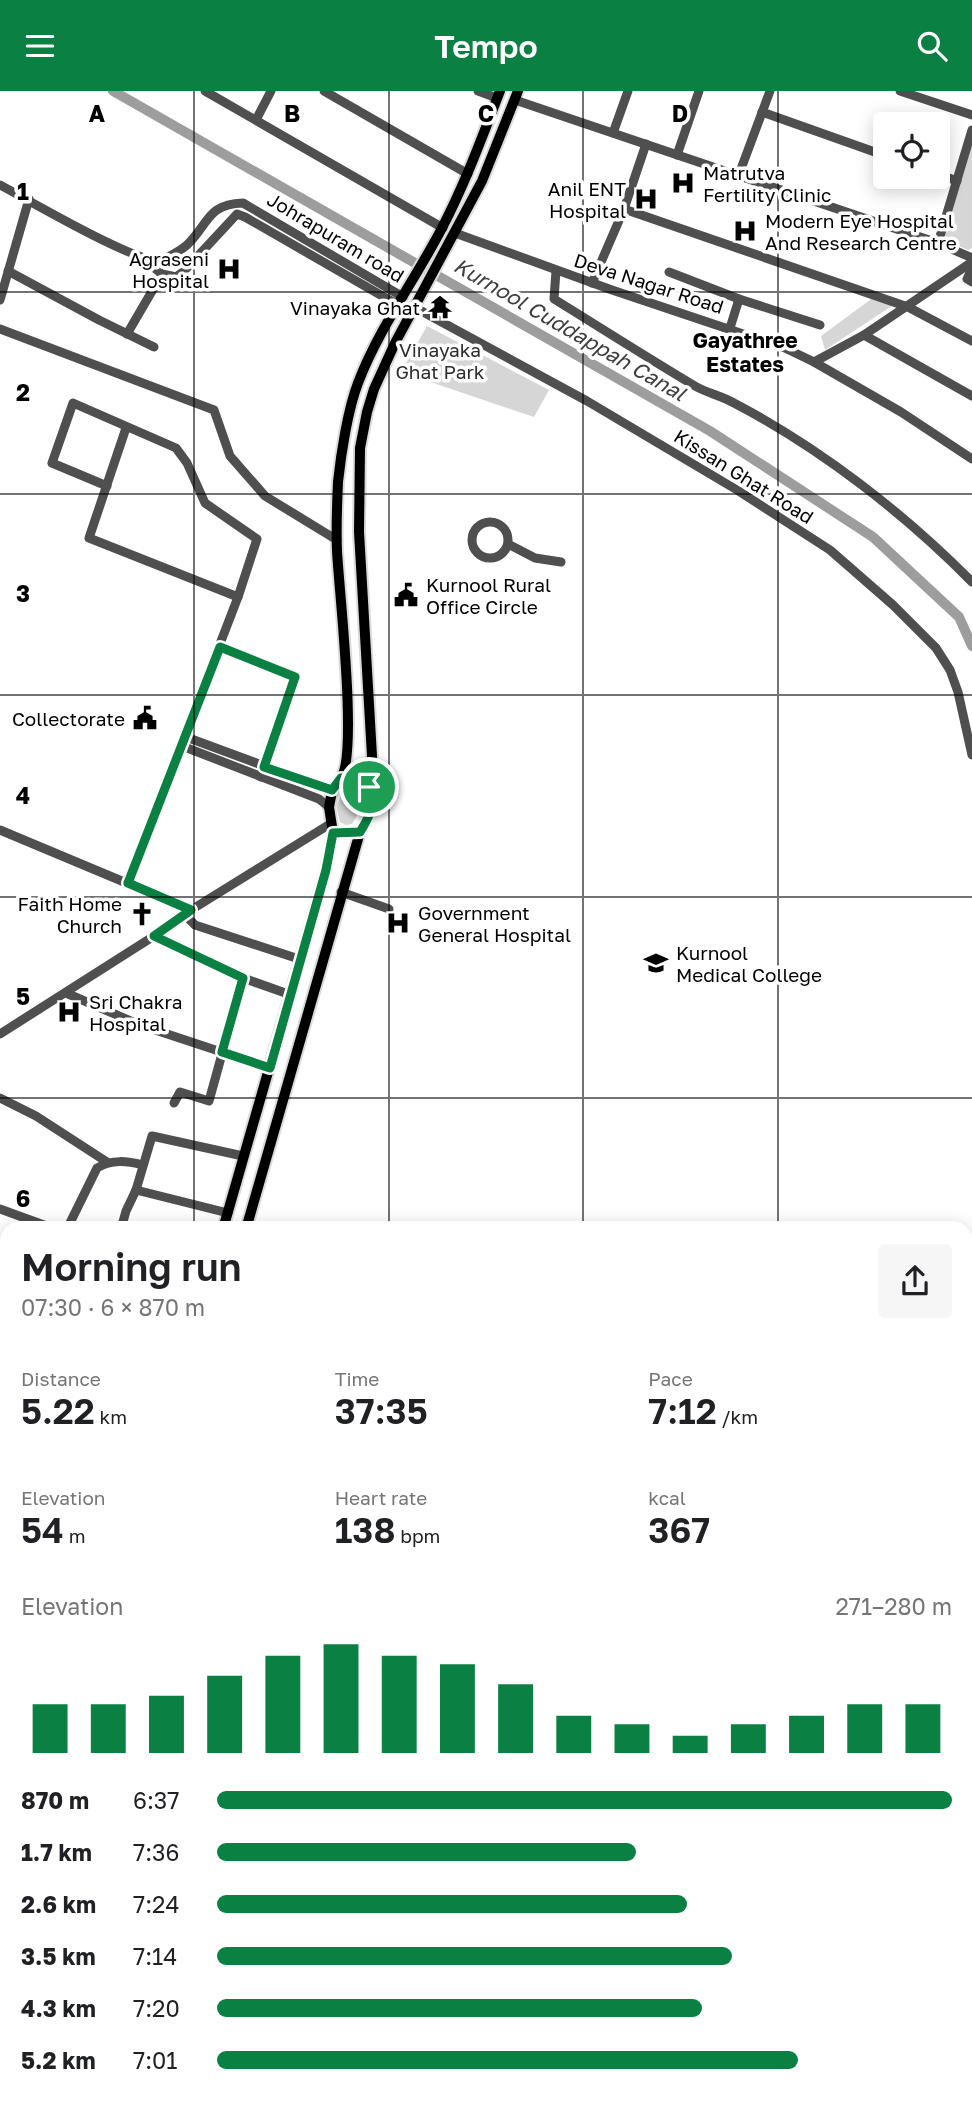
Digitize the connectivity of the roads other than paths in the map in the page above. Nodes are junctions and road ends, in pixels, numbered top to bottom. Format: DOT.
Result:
graph roads {
  1 [pos="205,91"];
  2 [pos="271,91"];
  3 [pos="324,91"];
  4 [pos="478,91"];
  5 [pos="628,91"];
  6 [pos="699,91"];
  7 [pos="769,91"];
  8 [pos="900,91"];
  9 [pos="499,95"];
  10 [pos="516,95"];
  11 [pos="762,112"];
  12 [pos="972,115"];
  13 [pos="256,120"];
  14 [pos="972,130"];
  15 [pos="613,133"];
  16 [pos="646,144"];
  17 [pos="873,151"];
  18 [pos="677,155"];
  19 [pos="468,174"];
  20 [pos="738,177"];
  21 [pos="950,178"];
  22 [pos="957,181"];
  23 [pos="0,185"];
  24 [pos="29,199"];
  25 [pos="624,209"];
  26 [pos="443,228"];
  27 [pos="455,233"];
  28 [pos="938,243"];
  29 [pos="140,257"];
  30 [pos="972,260"];
  31 [pos="972,268"];
  32 [pos="8,271"];
  33 [pos="556,271"];
  34 [pos="669,272"];
  35 [pos="162,274"];
  36 [pos="972,282"];
  37 [pos="592,283"];
  38 [pos="402,297"];
  39 [pos="739,299"];
  40 [pos="0,300"];
  41 [pos="416,302"];
  42 [pos="908,307"];
  43 [pos="820,325"];
  44 [pos="730,328"];
  45 [pos="0,329"];
  46 [pos="127,334"];
  47 [pos="864,335"];
  48 [pos="972,341"];
  49 [pos="154,347"];
  50 [pos="814,362"];
  51 [pos="972,396"];
  52 [pos="126,428"];
  53 [pos="972,459"];
  54 [pos="107,486"];
  55 [pos="337,540"];
  56 [pos="508,544"];
  57 [pos="561,562"];
  58 [pos="972,582"];
  59 [pos="238,597"];
  60 [pos="220,647"];
  61 [pos="184,741"];
  62 [pos="972,755"];
  63 [pos="264,767"];
  64 [pos="261,777"];
  65 [pos="341,778"];
  66 [pos="369,787"];
  67 [pos="332,790"];
  68 [pos="328,807"];
  69 [pos="332,829"];
  70 [pos="0,830"];
  71 [pos="360,832"];
  72 [pos="128,883"];
  73 [pos="341,892"];
  74 [pos="389,909"];
  75 [pos="188,912"];
  76 [pos="154,936"];
  77 [pos="302,960"];
  78 [pos="243,978"];
  79 [pos="66,993"];
  80 [pos="291,995"];
  81 [pos="0,1021"];
  82 [pos="12,1027"];
  83 [pos="0,1034"];
  84 [pos="222,1052"];
  85 [pos="270,1068"];
  86 [pos="0,1098"];
  87 [pos="174,1104"];
  88 [pos="243,1156"];
  89 [pos="107,1162"];
  90 [pos="143,1165"];
  91 [pos="136,1190"];
  92 [pos="0,1209"];
  93 [pos="228,1213"];
  94 [pos="33,1221"];
  95 [pos="71,1221"];
  96 [pos="123,1221"];
  97 [pos="226,1221"];
  98 [pos="248,1221"];
  1 -- 13 [label="street"];
  2 -- 13 [label="street"];
  3 -- 19 [label="street"];
  4 -- 9 [label="street"];
  5 -- 15 [label="street"];
  6 -- 18 [label="street"];
  7 -- 11 [label="street"];
  8 -- 12 [label="street"];
  9 -- 19 [label="main road"];
  10 -- 15 [label="street"];
  10 -- 27 [label="main road"];
  11 -- 17 [label="street"];
  11 -- 20 [label="street"];
  13 -- 26 [label="street"];
  14 -- 22 [label="street"];
  15 -- 16 [label="street"];
  16 -- 18 [label="street"];
  16 -- 25 [label="street"];
  18 -- 20 [label="street"];
  19 -- 26 [label="main road"];
  20 -- 28 [label="street"];
  21 -- 22 [label="street"];
  22 -- 28 [label="street"];
  23 -- 24 [label="street, Johrapuram road"];
  24 -- 29 [label="street, Johrapuram road"];
  24 -- 32 [label="street"];
  25 -- 37 [label="street"];
  25 -- 42 [label="street"];
  26 -- 38 [label="main road"];
  27 -- 33 [label="street, Deva Nagar Road"];
  27 -- 41 [label="main road"];
  28 -- 30 [label="street"];
  29 -- 35 [label="street"];
  29 -- 38 [label="street, Johrapuram road"];
  30 -- 42 [label="street"];
  31 -- 36 [label="street"];
  32 -- 40 [label="street"];
  32 -- 46 [label="street"];
  33 -- 37 [label="street, Deva Nagar Road"];
  33 -- 58 [label="street"];
  34 -- 39 [label="street"];
  35 -- 38 [label="street, Johrapuram road"];
  35 -- 46 [label="street"];
  37 -- 44 [label="street, Deva Nagar Road"];
  38 -- 55 [label="main road"];
  39 -- 43 [label="street"];
  39 -- 44 [label="street"];
  41 -- 62 [label="street, Kissan Ghat Road"];
  41 -- 66 [label="main road"];
  42 -- 47 [label="street"];
  42 -- 48 [label="street"];
  44 -- 50 [label="street, Deva Nagar Road"];
  45 -- 55 [label="street"];
  46 -- 49 [label="street"];
  47 -- 50 [label="street"];
  47 -- 51 [label="street"];
  50 -- 53 [label="street, Deva Nagar Road"];
  52 -- 54 [label="street"];
  52 -- 54 [label="street"];
  52 -- 59 [label="street"];
  54 -- 59 [label="street"];
  55 -- 65 [label="main road"];
  56 -- 56 [label="street"];
  56 -- 57 [label="street"];
  59 -- 60 [label="street"];
  60 -- 61 [label="street"];
  60 -- 63 [label="street"];
  61 -- 63 [label="street"];
  61 -- 64 [label="street"];
  61 -- 72 [label="street"];
  63 -- 64 [label="street"];
  63 -- 67 [label="street"];
  64 -- 68 [label="street"];
  65 -- 66 [label="main road"];
  65 -- 67 [label="main road"];
  66 -- 71 [label="main road"];
  67 -- 68 [label="main road"];
  68 -- 69 [label="main road"];
  69 -- 71 [label="main road"];
  69 -- 75 [label="street"];
  69 -- 77 [label="main road"];
  70 -- 72 [label="street"];
  71 -- 73 [label="main road"];
  72 -- 75 [label="street"];
  73 -- 74 [label="street"];
  73 -- 98 [label="main road"];
  75 -- 76 [label="street"];
  75 -- 77 [label="street"];
  76 -- 78 [label="street"];
  76 -- 79 [label="street"];
  77 -- 80 [label="main road"];
  78 -- 80 [label="street"];
  78 -- 84 [label="street"];
  79 -- 82 [label="street"];
  79 -- 84 [label="street"];
  80 -- 85 [label="main road"];
  81 -- 82 [label="street"];
  82 -- 83 [label="street"];
  84 -- 85 [label="street"];
  84 -- 87 [label="street"];
  85 -- 88 [label="main road"];
  86 -- 89 [label="street"];
  88 -- 90 [label="street"];
  88 -- 93 [label="main road"];
  89 -- 90 [label="street"];
  89 -- 95 [label="street"];
  90 -- 91 [label="street"];
  91 -- 93 [label="street"];
  91 -- 96 [label="street"];
  92 -- 94 [label="street"];
  93 -- 97 [label="main road"];
}
